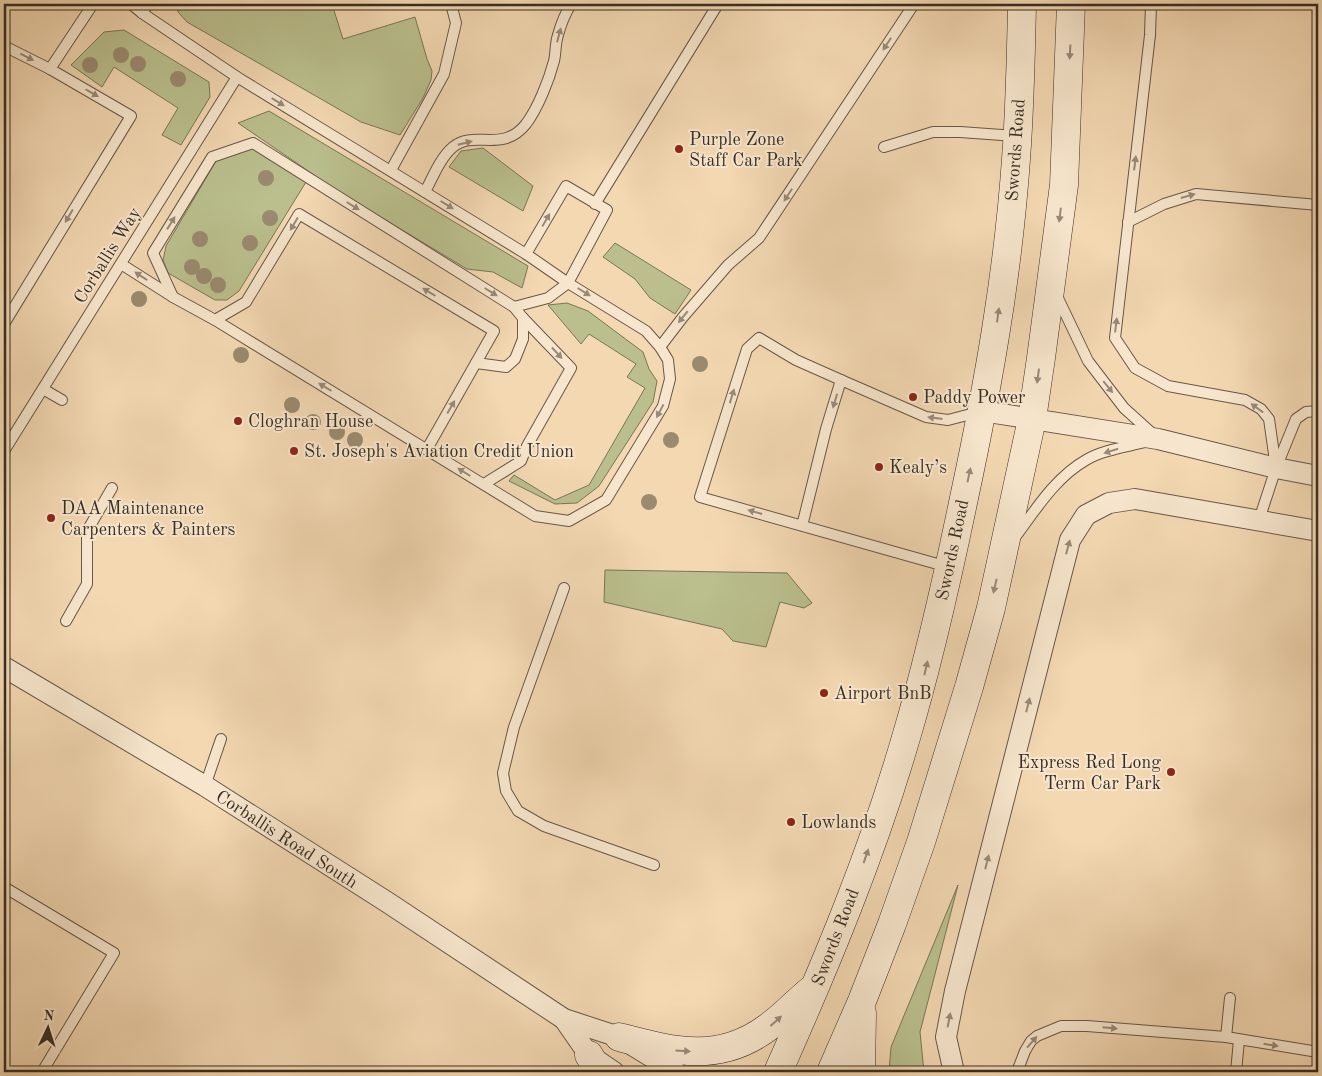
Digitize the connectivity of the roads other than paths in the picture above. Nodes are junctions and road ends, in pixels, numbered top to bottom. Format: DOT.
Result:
graph roads {
  1 [pos="93,4"];
  2 [pos="131,4"];
  3 [pos="148,4"];
  4 [pos="451,4"];
  5 [pos="571,4"];
  6 [pos="718,4"];
  7 [pos="914,4"];
  8 [pos="1022,4"];
  9 [pos="1071,4"];
  10 [pos="1151,4"];
  11 [pos="142,13"];
  12 [pos="4,46"];
  13 [pos="50,69"];
  14 [pos="237,77"];
  15 [pos="1017,136"];
  16 [pos="884,147"];
  17 [pos="391,170"];
  18 [pos="425,192"];
  19 [pos="596,204"];
  20 [pos="1318,205"];
  21 [pos="1128,222"];
  22 [pos="526,254"];
  23 [pos="121,264"];
  24 [pos="568,283"];
  25 [pos="1050,284"];
  26 [pos="173,297"];
  27 [pos="514,307"];
  28 [pos="523,318"];
  29 [pos="215,320"];
  30 [pos="4,324"];
  31 [pos="660,346"];
  32 [pos="476,364"];
  33 [pos="841,380"];
  34 [pos="43,389"];
  35 [pos="62,400"];
  36 [pos="1318,411"];
  37 [pos="982,412"];
  38 [pos="1032,419"];
  39 [pos="1158,439"];
  40 [pos="427,449"];
  41 [pos="4,451"];
  42 [pos="1276,468"];
  43 [pos="1318,476"];
  44 [pos="484,484"];
  45 [pos="112,488"];
  46 [pos="1259,520"];
  47 [pos="802,526"];
  48 [pos="1318,531"];
  49 [pos="1003,552"];
  50 [pos="949,568"];
  51 [pos="564,588"];
  52 [pos="66,621"];
  53 [pos="4,666"];
  54 [pos="221,739"];
  55 [pos="205,786"];
  56 [pos="654,865"];
  57 [pos="4,887"];
  58 [pos="818,983"];
  59 [pos="1230,998"];
  60 [pos="862,1001"];
  61 [pos="564,1019"];
  62 [pos="619,1037"];
  63 [pos="1226,1037"];
  64 [pos="1240,1040"];
  65 [pos="1318,1052"];
  66 [pos="594,1063"];
  67 [pos="954,1070"];
  68 [pos="42,1072"];
  69 [pos="614,1072"];
  70 [pos="676,1072"];
  71 [pos="778,1072"];
  72 [pos="831,1072"];
  73 [pos="861,1072"];
  74 [pos="1017,1072"];
  75 [pos="1236,1072"];
  1 -- 13 [label="lane"];
  2 -- 11 [label="lane"];
  3 -- 11 [label="lane"];
  4 -- 17 [label="lane"];
  18 -- 5 [label="lane, one-way"];
  6 -- 19 [label="lane"];
  7 -- 31 [label="lane, one-way"];
  8 -- 15 [label="main road, Swords Road"];
  9 -- 25 [label="main road, one-way"];
  21 -- 10 [label="lane, one-way"];
  11 -- 14 [label="lane"];
  12 -- 13 [label="lane, one-way"];
  13 -- 30 [label="lane, one-way"];
  14 -- 17 [label="lane, one-way"];
  14 -- 23 [label="lane, Corballis Way"];
  15 -- 16 [label="lane"];
  37 -- 15 [label="main road, Swords Road, one-way"];
  17 -- 18 [label="lane"];
  18 -- 22 [label="lane, one-way"];
  22 -- 19 [label="lane, one-way"];
  19 -- 24 [label="lane"];
  21 -- 20 [label="lane, one-way"];
  42 -- 21 [label="lane, one-way"];
  22 -- 24 [label="lane"];
  26 -- 23 [label="lane, one-way"];
  23 -- 34 [label="lane, Corballis Way"];
  24 -- 27 [label="lane"];
  24 -- 31 [label="lane, one-way"];
  25 -- 38 [label="main road, one-way"];
  25 -- 39 [label="lane, one-way"];
  26 -- 27 [label="lane, one-way"];
  26 -- 29 [label="lane"];
  27 -- 28 [label="lane"];
  28 -- 32 [label="lane"];
  28 -- 44 [label="lane, one-way"];
  32 -- 29 [label="lane, one-way"];
  40 -- 29 [label="lane, one-way"];
  31 -- 44 [label="lane, one-way"];
  40 -- 32 [label="lane, one-way"];
  37 -- 33 [label="lane, one-way"];
  33 -- 47 [label="lane, one-way"];
  47 -- 33 [label="lane, one-way"];
  34 -- 35 [label="lane"];
  34 -- 41 [label="lane, Corballis Way"];
  36 -- 42 [label="lane"];
  37 -- 38 [label="street"];
  50 -- 37 [label="main road, Swords Road, one-way"];
  38 -- 39 [label="street"];
  38 -- 49 [label="main road"];
  39 -- 42 [label="street"];
  39 -- 49 [label="lane, one-way"];
  44 -- 40 [label="lane, one-way"];
  42 -- 43 [label="street"];
  42 -- 46 [label="lane"];
  45 -- 52 [label="lane"];
  46 -- 48 [label="street"];
  67 -- 46 [label="street, one-way"];
  47 -- 50 [label="lane"];
  49 -- 60 [label="main road, one-way"];
  58 -- 50 [label="main road, Swords Road, one-way"];
  51 -- 56 [label="lane"];
  53 -- 55 [label="street, Corballis Road South"];
  54 -- 55 [label="lane"];
  55 -- 61 [label="street, Corballis Road South"];
  57 -- 68 [label="lane"];
  62 -- 58 [label="main road, one-way"];
  58 -- 71 [label="main road, Swords Road"];
  59 -- 63 [label="lane"];
  60 -- 72 [label="main road"];
  60 -- 73 [label="main road"];
  61 -- 62 [label="street, Corballis Road South"];
  61 -- 66 [label="street, Corballis Road South"];
  62 -- 70 [label="street, Corballis Road South"];
  63 -- 64 [label="lane"];
  74 -- 63 [label="lane, one-way"];
  64 -- 65 [label="lane, one-way"];
  64 -- 75 [label="lane"];
  66 -- 69 [label="street, Corballis Road South"];
}
